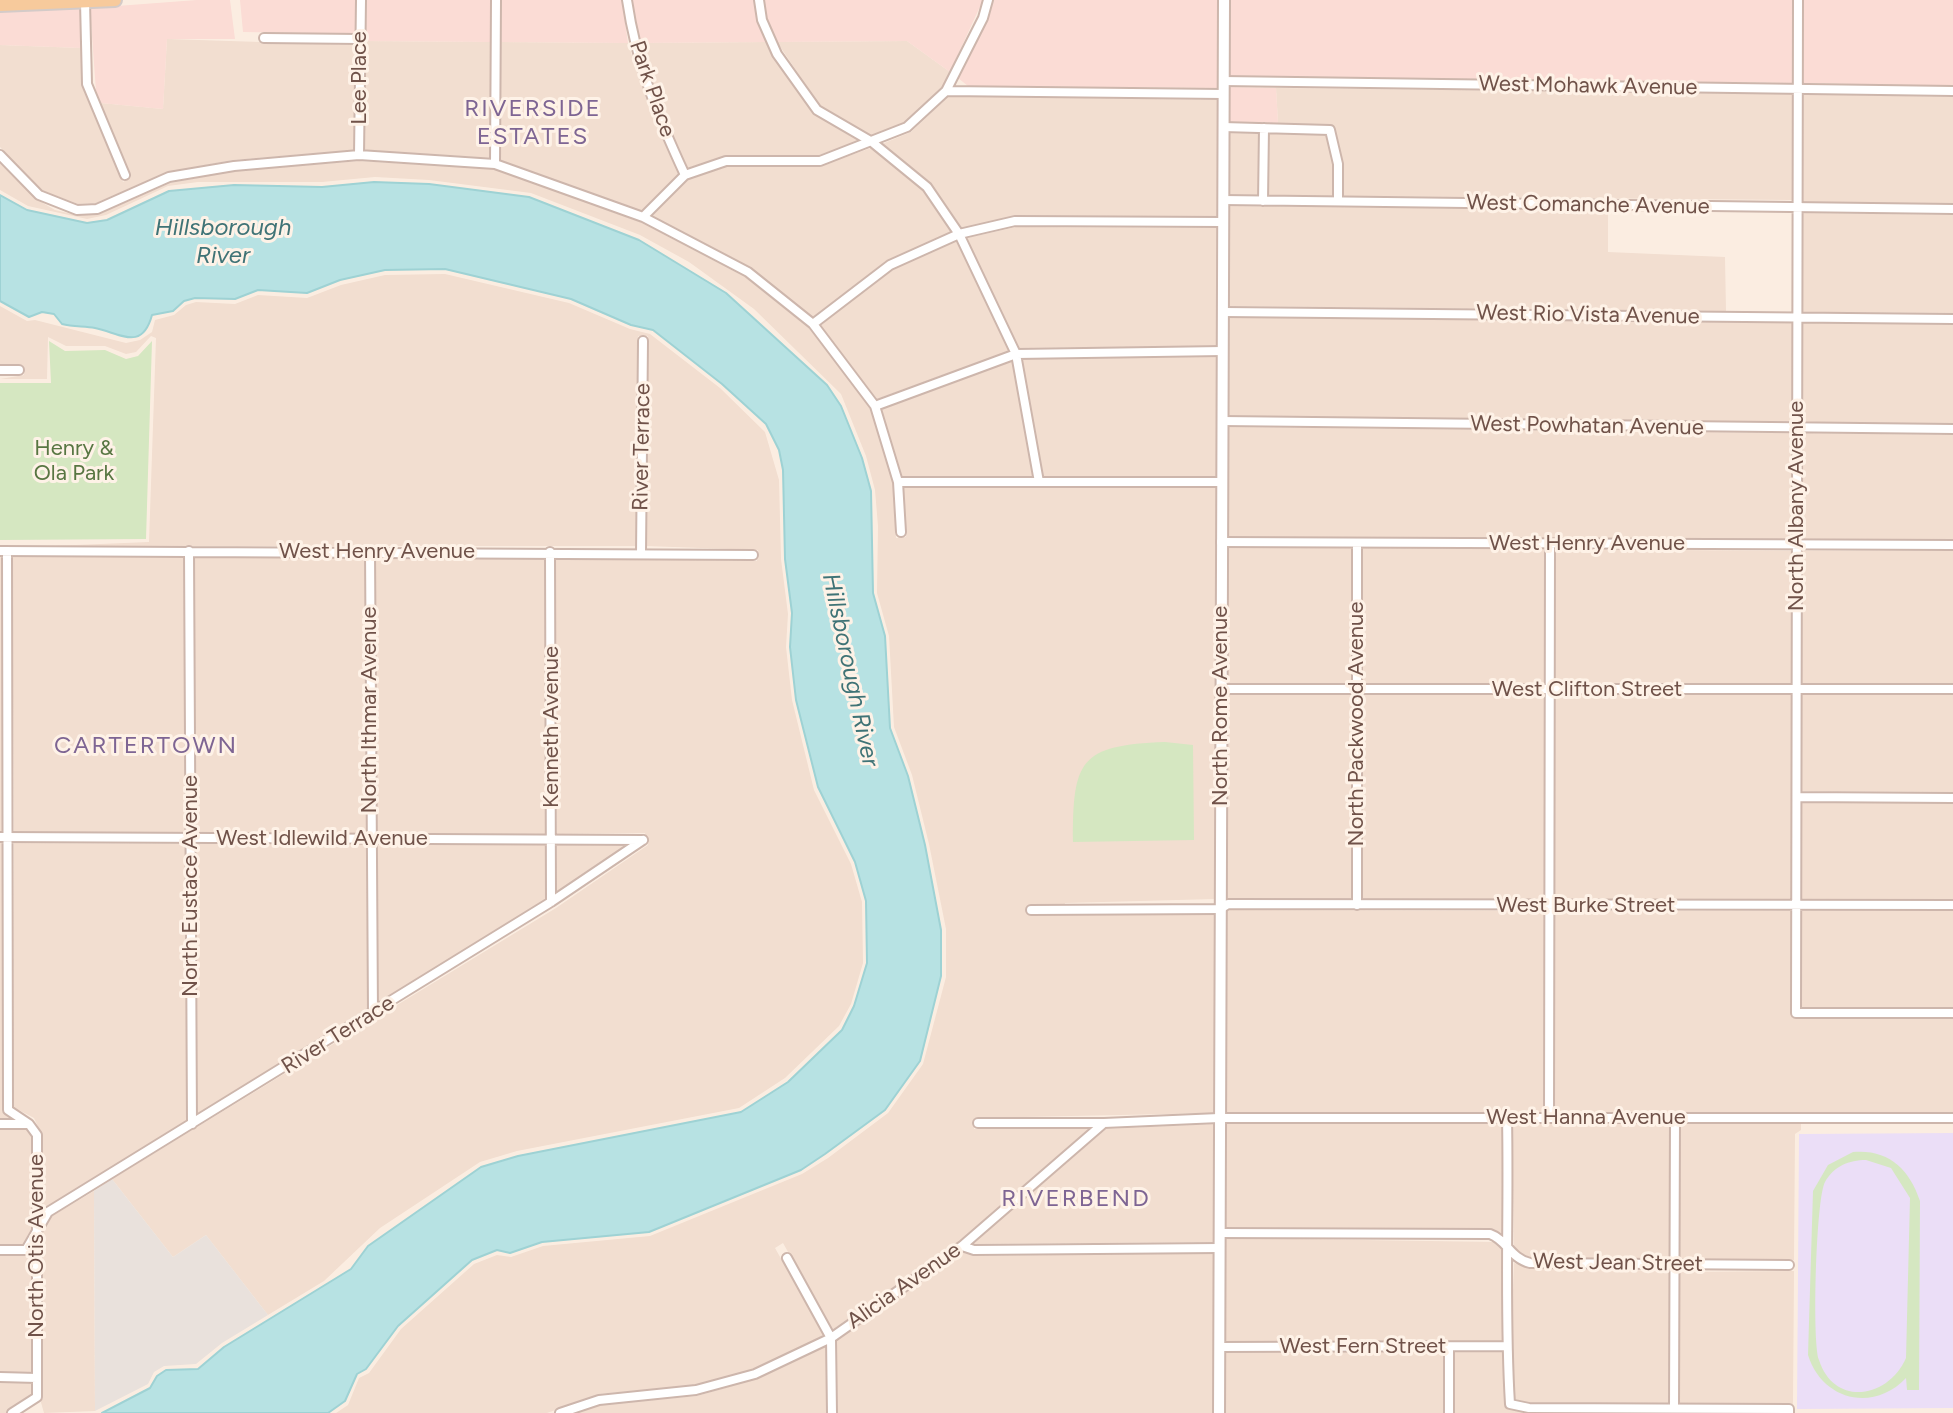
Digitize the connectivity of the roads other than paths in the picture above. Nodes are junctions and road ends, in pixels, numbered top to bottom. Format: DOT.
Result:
graph roads {
  1 [pos="115,0"];
  2 [pos="361,0"];
  3 [pos="496,0"];
  4 [pos="627,0"];
  5 [pos="759,0"];
  6 [pos="988,0"];
  7 [pos="1224,0"];
  8 [pos="1798,0"];
  9 [pos="85,2"];
  10 [pos="0,5"];
  11 [pos="264,38"];
  12 [pos="360,39"];
  13 [pos="1223,81"];
  14 [pos="1797,88"];
  15 [pos="946,91"];
  16 [pos="1953,91"];
  17 [pos="1223,94"];
  18 [pos="1223,127"];
  19 [pos="1264,128"];
  20 [pos="872,142"];
  21 [pos="0,155"];
  22 [pos="359,155"];
  23 [pos="495,164"];
  24 [pos="125,175"];
  25 [pos="685,175"];
  26 [pos="1223,200"];
  27 [pos="1263,201"];
  28 [pos="1338,201"];
  29 [pos="1798,207"];
  30 [pos="1953,209"];
  31 [pos="643,217"];
  32 [pos="1223,222"];
  33 [pos="959,234"];
  34 [pos="1224,312"];
  35 [pos="1797,317"];
  36 [pos="1953,319"];
  37 [pos="813,324"];
  38 [pos="643,341"];
  39 [pos="1223,351"];
  40 [pos="1016,354"];
  41 [pos="0,370"];
  42 [pos="19,370"];
  43 [pos="875,406"];
  44 [pos="1222,421"];
  45 [pos="1797,428"];
  46 [pos="1953,429"];
  47 [pos="898,482"];
  48 [pos="1039,482"];
  49 [pos="1221,482"];
  50 [pos="901,532"];
  51 [pos="1221,542"];
  52 [pos="1357,543"];
  53 [pos="1550,544"];
  54 [pos="1797,545"];
  55 [pos="1953,545"];
  56 [pos="4,551"];
  57 [pos="189,551"];
  58 [pos="370,551"];
  59 [pos="550,552"];
  60 [pos="641,554"];
  61 [pos="753,555"];
  62 [pos="1221,689"];
  63 [pos="1358,689"];
  64 [pos="1797,689"];
  65 [pos="1953,689"];
  66 [pos="1551,690"];
  67 [pos="1797,797"];
  68 [pos="1953,798"];
  69 [pos="4,837"];
  70 [pos="191,838"];
  71 [pos="371,839"];
  72 [pos="552,839"];
  73 [pos="643,840"];
  74 [pos="551,902"];
  75 [pos="1357,905"];
  76 [pos="1797,905"];
  77 [pos="1953,905"];
  78 [pos="1550,906"];
  79 [pos="1220,909"];
  80 [pos="1031,910"];
  81 [pos="373,1013"];
  82 [pos="1953,1013"];
  83 [pos="1219,1118"];
  84 [pos="1507,1118"];
  85 [pos="1549,1118"];
  86 [pos="1675,1118"];
  87 [pos="1953,1118"];
  88 [pos="978,1123"];
  89 [pos="1104,1123"];
  90 [pos="0,1124"];
  91 [pos="29,1124"];
  92 [pos="192,1124"];
  93 [pos="38,1232"];
  94 [pos="1219,1233"];
  95 [pos="962,1246"];
  96 [pos="1219,1248"];
  97 [pos="0,1250"];
  98 [pos="1509,1254"];
  99 [pos="787,1258"];
  100 [pos="1789,1265"];
  101 [pos="1674,1266"];
  102 [pos="831,1338"];
  103 [pos="1506,1346"];
  104 [pos="1219,1347"];
  105 [pos="1449,1347"];
  106 [pos="0,1377"];
  107 [pos="37,1378"];
  108 [pos="1674,1408"];
  109 [pos="1789,1411"];
  110 [pos="12,1413"];
  111 [pos="560,1413"];
  112 [pos="832,1413"];
  113 [pos="1219,1413"];
  114 [pos="1449,1413"];
  1 -- 9 [label="main road"];
  2 -- 12 [label="street, Lee Place"];
  3 -- 23 [label="street"];
  4 -- 25 [label="street, Park Place"];
  5 -- 20 [label="street"];
  6 -- 15 [label="street"];
  7 -- 13 [label="street, North Rome Avenue"];
  8 -- 14 [label="street, North Albany Avenue"];
  9 -- 10 [label="main road"];
  9 -- 24 [label="street"];
  11 -- 12 [label="street"];
  12 -- 22 [label="street, Lee Place"];
  13 -- 14 [label="street, West Mohawk Avenue"];
  13 -- 17 [label="street, North Rome Avenue"];
  14 -- 16 [label="street, West Mohawk Avenue"];
  14 -- 29 [label="street, North Albany Avenue"];
  15 -- 17 [label="street"];
  15 -- 20 [label="street"];
  17 -- 18 [label="street, North Rome Avenue"];
  18 -- 19 [label="street"];
  18 -- 26 [label="street, North Rome Avenue"];
  19 -- 27 [label="street"];
  19 -- 28 [label="street"];
  20 -- 25 [label="street"];
  20 -- 33 [label="street"];
  21 -- 22 [label="street"];
  22 -- 23 [label="street"];
  23 -- 31 [label="street"];
  25 -- 31 [label="street"];
  26 -- 27 [label="street, West Comanche Avenue"];
  26 -- 32 [label="street, North Rome Avenue"];
  27 -- 28 [label="street, West Comanche Avenue"];
  28 -- 29 [label="street, West Comanche Avenue"];
  29 -- 30 [label="street, West Comanche Avenue"];
  29 -- 35 [label="street, North Albany Avenue"];
  31 -- 37 [label="street"];
  32 -- 33 [label="street"];
  32 -- 34 [label="street, North Rome Avenue"];
  33 -- 37 [label="street"];
  33 -- 40 [label="street"];
  34 -- 35 [label="street, West Rio Vista Avenue"];
  34 -- 39 [label="street, North Rome Avenue"];
  35 -- 36 [label="street, West Rio Vista Avenue"];
  35 -- 45 [label="street, North Albany Avenue"];
  37 -- 43 [label="street"];
  38 -- 60 [label="street, River Terrace"];
  39 -- 40 [label="street"];
  39 -- 44 [label="street, North Rome Avenue"];
  40 -- 43 [label="street"];
  40 -- 48 [label="street"];
  41 -- 42 [label="street"];
  43 -- 47 [label="street"];
  44 -- 45 [label="street, West Powhatan Avenue"];
  44 -- 49 [label="street, North Rome Avenue"];
  45 -- 46 [label="street, West Powhatan Avenue"];
  45 -- 54 [label="street, North Albany Avenue"];
  47 -- 48 [label="street"];
  47 -- 50 [label="street"];
  48 -- 49 [label="street"];
  49 -- 51 [label="street, North Rome Avenue"];
  51 -- 52 [label="street, West Henry Avenue"];
  51 -- 62 [label="street, North Rome Avenue"];
  52 -- 53 [label="street, West Henry Avenue"];
  52 -- 63 [label="street, North Packwood Avenue"];
  53 -- 54 [label="street, West Henry Avenue"];
  53 -- 66 [label="street"];
  54 -- 55 [label="street, West Henry Avenue"];
  54 -- 64 [label="street, North Albany Avenue"];
  56 -- 57 [label="street, West Henry Avenue"];
  56 -- 69 [label="street, North Otis Avenue"];
  57 -- 58 [label="street, West Henry Avenue"];
  57 -- 70 [label="street, North Eustace Avenue"];
  58 -- 59 [label="street, West Henry Avenue"];
  58 -- 71 [label="street, North Ithmar Avenue"];
  59 -- 60 [label="street, West Henry Avenue"];
  59 -- 72 [label="street, Kenneth Avenue"];
  60 -- 61 [label="street, West Henry Avenue"];
  62 -- 63 [label="street, West Clifton Street"];
  62 -- 79 [label="street, North Rome Avenue"];
  63 -- 66 [label="street, West Clifton Street"];
  63 -- 75 [label="street, North Packwood Avenue"];
  64 -- 65 [label="street, West Clifton Street"];
  64 -- 66 [label="street, West Clifton Street"];
  64 -- 67 [label="street, North Albany Avenue"];
  66 -- 78 [label="street"];
  67 -- 68 [label="street"];
  67 -- 76 [label="street, North Albany Avenue"];
  69 -- 70 [label="street, West Idlewild Avenue"];
  69 -- 91 [label="street, North Otis Avenue"];
  70 -- 71 [label="street, West Idlewild Avenue"];
  70 -- 92 [label="street, North Eustace Avenue"];
  71 -- 72 [label="street, West Idlewild Avenue"];
  71 -- 81 [label="street, North Ithmar Avenue"];
  72 -- 73 [label="street, West Idlewild Avenue"];
  72 -- 74 [label="street, Kenneth Avenue"];
  73 -- 74 [label="street, River Terrace"];
  74 -- 81 [label="street, River Terrace"];
  75 -- 78 [label="street, West Burke Street"];
  75 -- 79 [label="street, West Burke Street"];
  76 -- 77 [label="street, West Burke Street"];
  76 -- 78 [label="street, West Burke Street"];
  76 -- 82 [label="street, North Albany Avenue"];
  78 -- 85 [label="street"];
  79 -- 80 [label="street, West Burke Street"];
  79 -- 83 [label="street, North Rome Avenue"];
  81 -- 92 [label="street, River Terrace"];
  83 -- 84 [label="street, West Hanna Avenue"];
  83 -- 89 [label="street"];
  83 -- 94 [label="street, North Rome Avenue"];
  84 -- 85 [label="street, West Hanna Avenue"];
  84 -- 98 [label="street"];
  85 -- 86 [label="street, West Hanna Avenue"];
  86 -- 87 [label="street, West Hanna Avenue"];
  86 -- 101 [label="street"];
  88 -- 89 [label="street"];
  89 -- 95 [label="street, Alicia Avenue"];
  90 -- 91 [label="street"];
  91 -- 93 [label="street, North Otis Avenue"];
  92 -- 93 [label="street, River Terrace"];
  93 -- 97 [label="street"];
  93 -- 107 [label="street, North Otis Avenue"];
  94 -- 96 [label="street, North Rome Avenue"];
  94 -- 98 [label="street, West Jean Street"];
  95 -- 96 [label="street"];
  95 -- 102 [label="street, Alicia Avenue"];
  96 -- 104 [label="street, North Rome Avenue"];
  98 -- 101 [label="street, West Jean Street"];
  98 -- 103 [label="street"];
  99 -- 102 [label="street"];
  100 -- 101 [label="street, West Jean Street"];
  101 -- 108 [label="street"];
  102 -- 111 [label="street, Alicia Avenue"];
  102 -- 112 [label="street"];
  103 -- 105 [label="street, West Fern Street"];
  103 -- 108 [label="street"];
  104 -- 105 [label="street, West Fern Street"];
  104 -- 113 [label="street, North Rome Avenue"];
  105 -- 114 [label="street"];
  106 -- 107 [label="street"];
  107 -- 110 [label="street"];
  108 -- 109 [label="street"];
}
